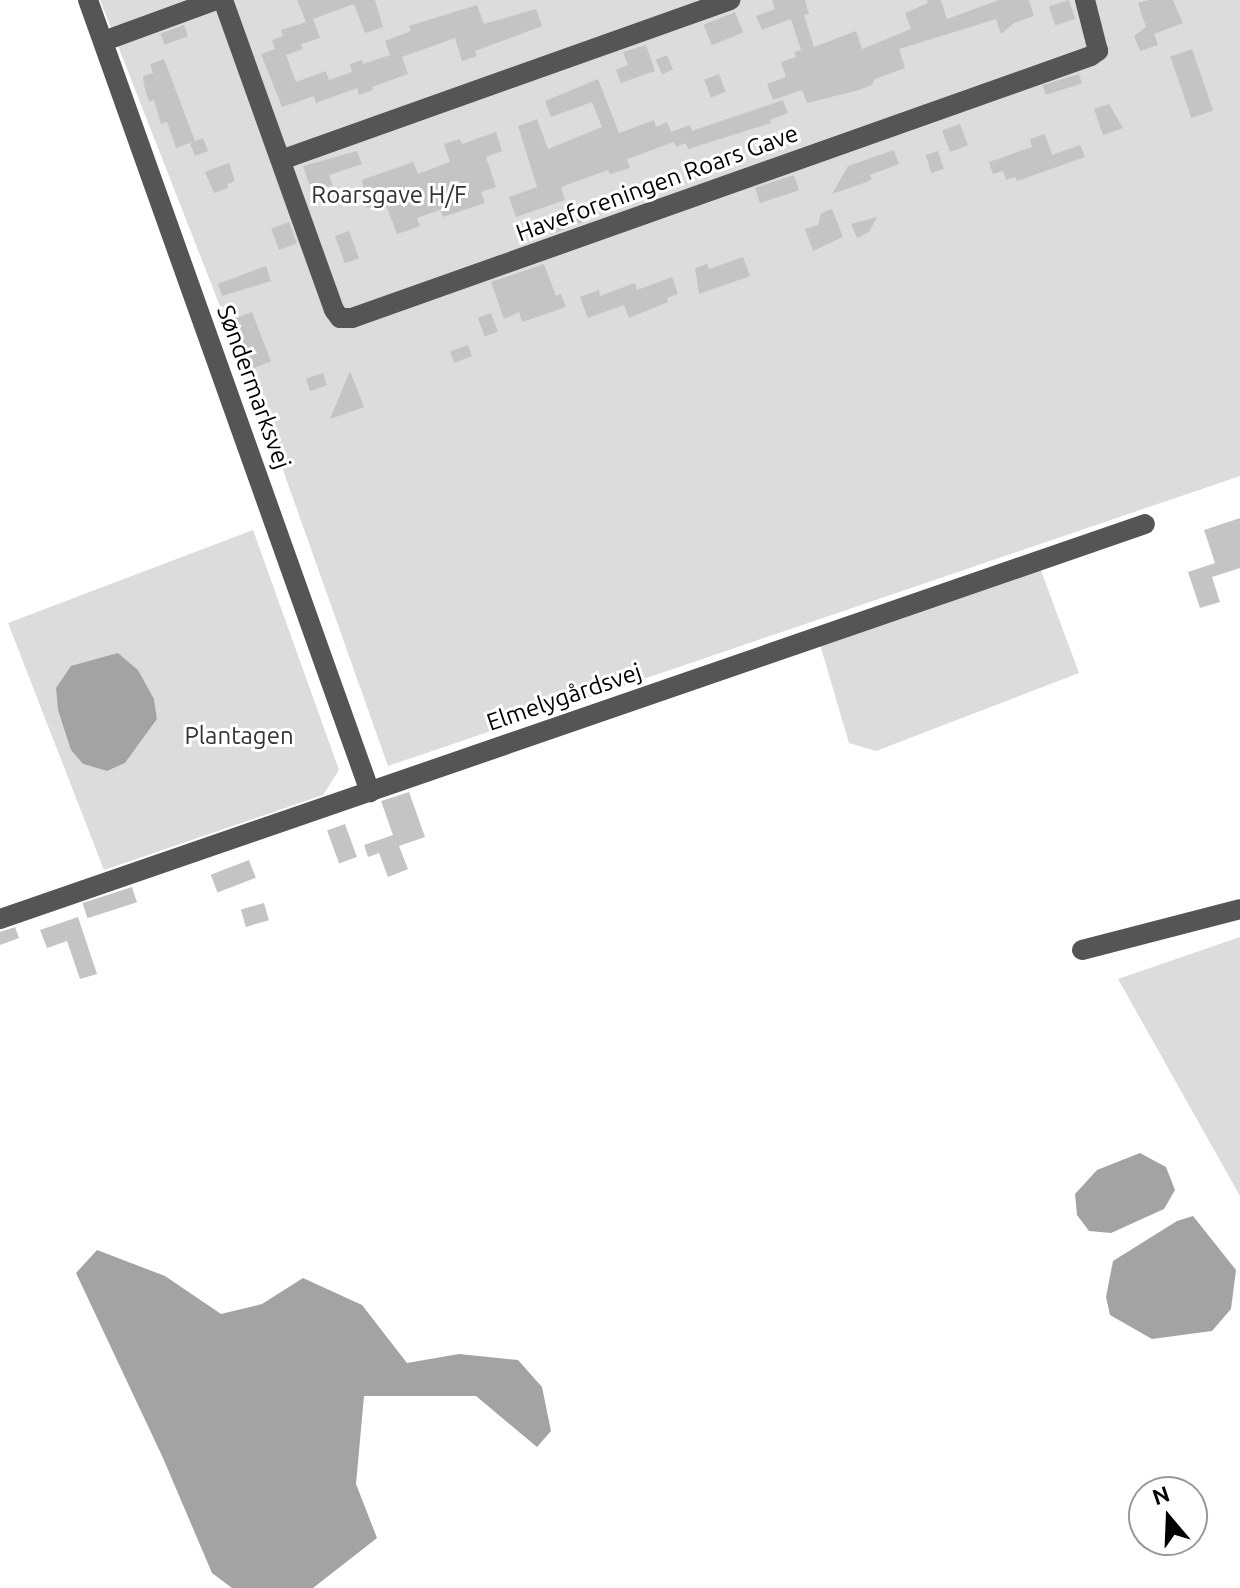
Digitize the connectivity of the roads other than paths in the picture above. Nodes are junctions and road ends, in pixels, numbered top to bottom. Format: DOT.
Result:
graph roads {
  1 [pos="88,0"];
  2 [pos="216,0"];
  3 [pos="223,0"];
  4 [pos="730,0"];
  5 [pos="1085,0"];
  6 [pos="104,41"];
  7 [pos="281,160"];
  8 [pos="1145,524"];
  9 [pos="370,792"];
  10 [pos="1240,909"];
  11 [pos="0,919"];
  12 [pos="1082,950"];
  1 -- 6 [label="street, Søndermarksvej"];
  2 -- 6 [label="street"];
  3 -- 7 [label="street, Haveforeningen Roars Gave"];
  4 -- 7 [label="street"];
  5 -- 7 [label="street, Haveforeningen Roars Gave"];
  6 -- 9 [label="street, Søndermarksvej"];
  8 -- 9 [label="street, Elmelygårdsvej"];
  9 -- 11 [label="street, Elmelygårdsvej"];
  10 -- 12 [label="street"];
}
